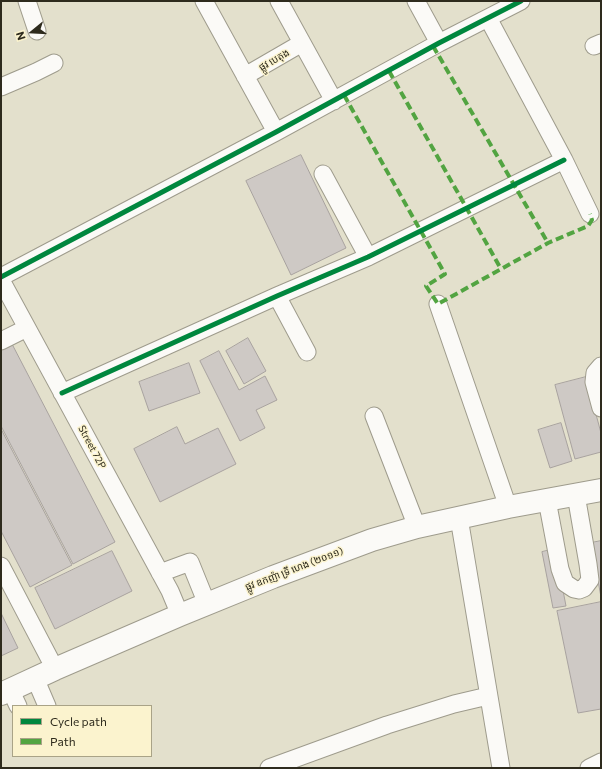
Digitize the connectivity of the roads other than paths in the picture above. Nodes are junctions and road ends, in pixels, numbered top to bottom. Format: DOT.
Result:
graph roads {
  1 [pos="27,1"];
  2 [pos="204,1"];
  3 [pos="280,1"];
  4 [pos="416,1"];
  5 [pos="521,1"];
  6 [pos="488,18"];
  7 [pos="38,31"];
  8 [pos="302,43"];
  9 [pos="439,43"];
  10 [pos="54,63"];
  11 [pos="245,76"];
  12 [pos="1,87"];
  13 [pos="334,101"];
  14 [pos="276,132"];
  15 [pos="564,160"];
  16 [pos="323,174"];
  17 [pos="590,214"];
  18 [pos="368,257"];
  19 [pos="1,278"];
  20 [pos="277,296"];
  21 [pos="438,304"];
  22 [pos="27,328"];
  23 [pos="1,341"];
  24 [pos="307,352"];
  25 [pos="601,366"];
  26 [pos="62,393"];
  27 [pos="601,408"];
  28 [pos="374,416"];
  29 [pos="601,490"];
  30 [pos="576,495"];
  31 [pos="547,500"];
  32 [pos="508,507"];
  33 [pos="459,518"];
  34 [pos="417,528"];
  35 [pos="1,566"];
  36 [pos="160,573"];
  37 [pos="207,604"];
  38 [pos="180,615"];
  39 [pos="55,669"];
  40 [pos="35,678"];
  41 [pos="10,696"];
  42 [pos="488,696"];
  43 [pos="43,705"];
  44 [pos="601,762"];
  45 [pos="269,768"];
  46 [pos="501,768"];
  47 [pos="589,768"];
  1 -- 7 [label="street"];
  2 -- 11 [label="street"];
  3 -- 8 [label="street"];
  4 -- 9 [label="street"];
  5 -- 6 [label="street"];
  6 -- 9 [label="street"];
  6 -- 15 [label="street"];
  8 -- 11 [label="street, ផ្លូវ បេតុង"];
  8 -- 13 [label="street"];
  9 -- 13 [label="street"];
  10 -- 12 [label="street"];
  11 -- 14 [label="street"];
  13 -- 14 [label="street"];
  14 -- 19 [label="street"];
  15 -- 17 [label="street"];
  15 -- 18 [label="street"];
  16 -- 18 [label="street"];
  18 -- 20 [label="street"];
  19 -- 22 [label="street, Street 72P"];
  20 -- 24 [label="street"];
  20 -- 26 [label="street"];
  21 -- 32 [label="street"];
  22 -- 23 [label="street"];
  22 -- 26 [label="street, Street 72P"];
  25 -- 27 [label="street"];
  26 -- 36 [label="street, Street 72P"];
  28 -- 34 [label="street"];
  29 -- 30 [label="main road, ផ្លូវ ឧកញ៉ា ទ្រី ហេង (២០១១)"];
  30 -- 31 [label="main road, ផ្លូវ ឧកញ៉ា ទ្រី ហេង (២០១១)"];
  30 -- 31 [label="street"];
  31 -- 32 [label="main road, ផ្លូវ ឧកញ៉ា ទ្រី ហេង (២០១១)"];
  32 -- 33 [label="main road, ផ្លូវ ឧកញ៉ា ទ្រី ហេង (២០១១)"];
  33 -- 34 [label="main road, ផ្លូវ ឧកញ៉ា ទ្រី ហេង (២០១១)"];
  33 -- 42 [label="street"];
  34 -- 37 [label="main road, ផ្លូវ ឧកញ៉ា ទ្រី ហេង (២០១១)"];
  35 -- 39 [label="street"];
  36 -- 37 [label="street"];
  36 -- 38 [label="street, Street 72P"];
  37 -- 38 [label="main road, ផ្លូវ ឧកញ៉ា ទ្រី ហេង (២០១១)"];
  38 -- 39 [label="main road, ផ្លូវ ឧកញ៉ា ទ្រី ហេង (២០១១)"];
  39 -- 40 [label="main road, ផ្លូវ ឧកញ៉ា ទ្រី ហេង (២០១១)"];
  40 -- 41 [label="main road, ផ្លូវ ឧកញ៉ា ទ្រី ហេង (២០១១)"];
  40 -- 43 [label="street"];
  42 -- 45 [label="street"];
  42 -- 46 [label="street"];
  44 -- 47 [label="street"];
}
